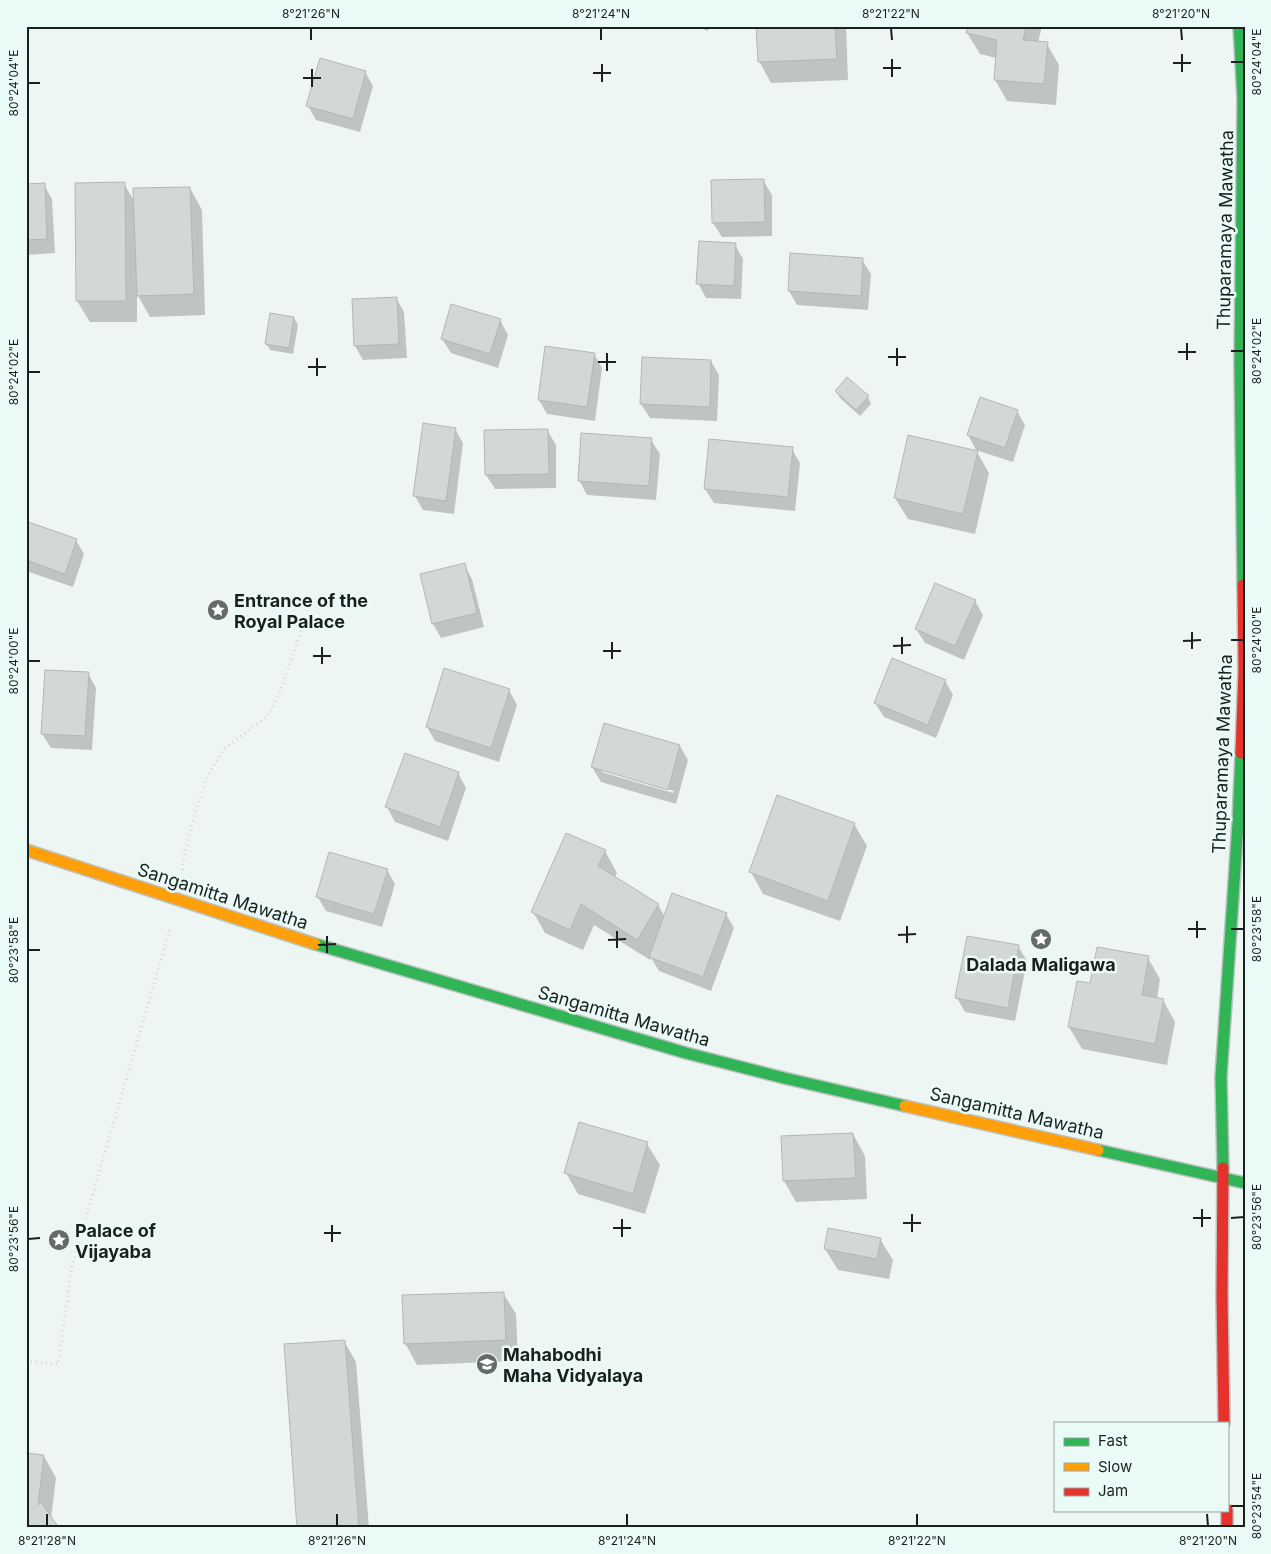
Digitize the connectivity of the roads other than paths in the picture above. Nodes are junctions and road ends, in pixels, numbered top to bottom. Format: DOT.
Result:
graph roads {
  1 [pos="1239,26"];
  2 [pos="26,850"];
  3 [pos="1223,1179"];
  4 [pos="1245,1183"];
  5 [pos="1224,1422"];
  6 [pos="1227,1512"];
  7 [pos="1227,1528"];
  1 -- 3 [label="main road, Thuparamaya Mawatha"];
  2 -- 3 [label="main road, Sangamitta Mawatha"];
  3 -- 4 [label="main road, Sangamitta Mawatha"];
  3 -- 5 [label="main road, Thuparamaya Mawatha"];
  6 -- 7 [label="main road"];
}
